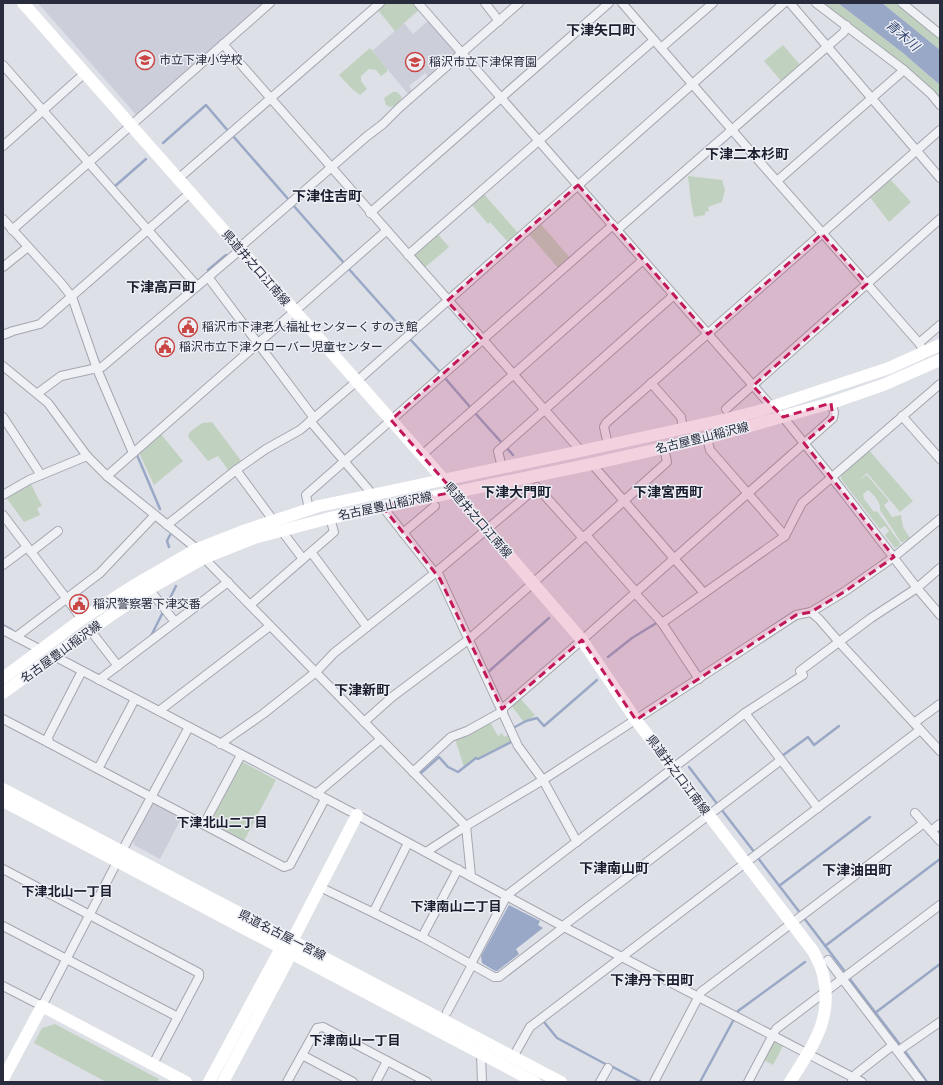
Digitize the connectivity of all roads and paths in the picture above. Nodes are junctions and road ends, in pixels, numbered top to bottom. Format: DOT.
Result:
graph roads {
  1 [pos="23,3"];
  2 [pos="270,3"];
  3 [pos="380,3"];
  4 [pos="418,3"];
  5 [pos="485,3"];
  6 [pos="520,3"];
  7 [pos="609,3"];
  8 [pos="622,3"];
  9 [pos="713,3"];
  10 [pos="784,3"];
  11 [pos="790,3"];
  12 [pos="816,3"];
  13 [pos="902,3"];
  14 [pos="499,21"];
  15 [pos="846,25"];
  16 [pos="940,34"];
  17 [pos="654,40"];
  18 [pos="223,44"];
  19 [pos="827,46"];
  20 [pos="661,48"];
  21 [pos="462,53"];
  22 [pos="3,65"];
  23 [pos="904,70"];
  24 [pos="85,74"];
  25 [pos="692,84"];
  26 [pos="501,98"];
  27 [pos="871,98"];
  28 [pos="271,99"];
  29 [pos="940,104"];
  30 [pos="43,110"];
  31 [pos="131,125"];
  32 [pos="732,130"];
  33 [pos="940,130"];
  34 [pos="539,141"];
  35 [pos="4,143"];
  36 [pos="916,151"];
  37 [pos="89,162"];
  38 [pos="331,168"];
  39 [pos="940,178"];
  40 [pos="178,179"];
  41 [pos="777,181"];
  42 [pos="578,185"];
  43 [pos="190,193"];
  44 [pos="370,213"];
  45 [pos="3,219"];
  46 [pos="940,219"];
  47 [pos="615,228"];
  48 [pos="12,230"];
  49 [pos="148,230"];
  50 [pos="386,231"];
  51 [pos="822,234"];
  52 [pos="28,247"];
  53 [pos="239,249"];
  54 [pos="408,255"];
  55 [pos="643,260"];
  56 [pos="3,268"];
  57 [pos="208,277"];
  58 [pos="867,284"];
  59 [pos="197,286"];
  60 [pos="674,295"];
  61 [pos="72,297"];
  62 [pos="448,301"];
  63 [pos="294,311"];
  64 [pos="940,324"];
  65 [pos="708,334"];
  66 [pos="3,335"];
  67 [pos="482,339"];
  68 [pos="258,343"];
  69 [pos="940,345"];
  70 [pos="922,348"];
  71 [pos="939,363"];
  72 [pos="3,366"];
  73 [pos="97,369"];
  74 [pos="513,375"];
  75 [pos="356,381"];
  76 [pos="651,384"];
  77 [pos="940,384"];
  78 [pos="753,386"];
  79 [pos="38,393"];
  80 [pos="830,403"];
  81 [pos="772,407"];
  82 [pos="726,409"];
  83 [pos="544,410"];
  84 [pos="902,416"];
  85 [pos="3,417"];
  86 [pos="783,417"];
  87 [pos="312,419"];
  88 [pos="391,420"];
  89 [pos="683,429"];
  90 [pos="707,438"];
  91 [pos="804,443"];
  92 [pos="608,445"];
  93 [pos="664,448"];
  94 [pos="581,451"];
  95 [pos="133,454"];
  96 [pos="422,455"];
  97 [pos="86,456"];
  98 [pos="940,460"];
  99 [pos="344,462"];
  100 [pos="592,464"];
  101 [pos="502,468"];
  102 [pos="236,470"];
  103 [pos="41,475"];
  104 [pos="107,476"];
  105 [pos="832,477"];
  106 [pos="444,480"];
  107 [pos="454,492"];
  108 [pos="748,493"];
  109 [pos="3,494"];
  110 [pos="373,495"];
  111 [pos="624,501"];
  112 [pos="382,506"];
  113 [pos="435,506"];
  114 [pos="309,509"];
  115 [pos="155,515"];
  116 [pos="3,516"];
  117 [pos="330,518"];
  118 [pos="940,519"];
  119 [pos="273,520"];
  120 [pos="167,525"];
  121 [pos="487,529"];
  122 [pos="281,530"];
  123 [pos="58,531"];
  124 [pos="403,533"];
  125 [pos="785,536"];
  126 [pos="584,537"];
  127 [pos="29,550"];
  128 [pos="311,552"];
  129 [pos="200,554"];
  130 [pos="894,557"];
  131 [pos="674,558"];
  132 [pos="303,559"];
  133 [pos="3,565"];
  134 [pos="940,568"];
  135 [pos="436,572"];
  136 [pos="228,582"];
  137 [pos="533,583"];
  138 [pos="917,588"];
  139 [pos="149,589"];
  140 [pos="636,592"];
  141 [pos="704,593"];
  142 [pos="66,598"];
  143 [pos="250,605"];
  144 [pos="811,612"];
  145 [pos="940,615"];
  146 [pos="82,619"];
  147 [pos="175,622"];
  148 [pos="662,623"];
  149 [pos="270,626"];
  150 [pos="367,627"];
  151 [pos="3,630"];
  152 [pos="90,630"];
  153 [pos="16,637"];
  154 [pos="468,640"];
  155 [pos="582,640"];
  156 [pos="838,642"];
  157 [pos="41,650"];
  158 [pos="54,656"];
  159 [pos="118,666"];
  160 [pos="82,670"];
  161 [pos="316,672"];
  162 [pos="3,678"];
  163 [pos="699,679"];
  164 [pos="99,680"];
  165 [pos="3,693"];
  166 [pos="135,699"];
  167 [pos="940,704"];
  168 [pos="502,710"];
  169 [pos="159,712"];
  170 [pos="745,714"];
  171 [pos="3,719"];
  172 [pos="636,720"];
  173 [pos="364,722"];
  174 [pos="914,723"];
  175 [pos="189,727"];
  176 [pos="920,730"];
  177 [pos="381,739"];
  178 [pos="49,743"];
  179 [pos="220,744"];
  180 [pos="940,751"];
  181 [pos="241,755"];
  182 [pos="781,760"];
  183 [pos="98,769"];
  184 [pos="674,769"];
  185 [pos="413,772"];
  186 [pos="543,780"];
  187 [pos="3,789"];
  188 [pos="316,794"];
  189 [pos="152,797"];
  190 [pos="325,799"];
  191 [pos="3,801"];
  192 [pos="818,808"];
  193 [pos="915,813"];
  194 [pos="357,815"];
  195 [pos="708,815"];
  196 [pos="924,823"];
  197 [pos="204,824"];
  198 [pos="940,824"];
  199 [pos="466,826"];
  200 [pos="931,831"];
  201 [pos="940,841"];
  202 [pos="577,842"];
  203 [pos="408,843"];
  204 [pos="426,852"];
  205 [pos="120,857"];
  206 [pos="745,863"];
  207 [pos="3,869"];
  208 [pos="458,869"];
  209 [pos="471,876"];
  210 [pos="326,890"];
  211 [pos="507,895"];
  212 [pos="940,905"];
  213 [pos="376,914"];
  214 [pos="90,915"];
  215 [pos="792,923"];
  216 [pos="3,926"];
  217 [pos="564,926"];
  218 [pos="422,937"];
  219 [pos="292,941"];
  220 [pos="286,951"];
  221 [pos="623,956"];
  222 [pos="67,959"];
  223 [pos="828,960"];
  224 [pos="471,964"];
  225 [pos="843,979"];
  226 [pos="3,986"];
  227 [pos="826,992"];
  228 [pos="699,996"];
  229 [pos="42,1006"];
  230 [pos="447,1012"];
  231 [pos="178,1017"];
  232 [pos="940,1022"];
  233 [pos="773,1035"];
  234 [pos="895,1048"];
  235 [pos="808,1053"];
  236 [pos="481,1054"];
  237 [pos="302,1055"];
  238 [pos="513,1057"];
  239 [pos="387,1061"];
  240 [pos="153,1064"];
  241 [pos="608,1068"];
  242 [pos="3,1079"];
  243 [pos="853,1080"];
  244 [pos="186,1082"];
  245 [pos="209,1082"];
  246 [pos="223,1082"];
  247 [pos="288,1082"];
  248 [pos="354,1082"];
  249 [pos="376,1082"];
  250 [pos="427,1082"];
  251 [pos="482,1082"];
  252 [pos="535,1082"];
  253 [pos="561,1082"];
  254 [pos="600,1082"];
  255 [pos="654,1082"];
  256 [pos="748,1082"];
  257 [pos="790,1082"];
  258 [pos="862,1082"];
  259 [pos="921,1082"];
  1 -- 24 [label="main road, 県道井之口江南線"];
  2 -- 18 [label="street"];
  3 -- 28 [label="street"];
  4 -- 21 [label="street"];
  5 -- 14 [label="street"];
  6 -- 14 [label="street"];
  7 -- 26 [label="street"];
  8 -- 17 [label="street"];
  9 -- 20 [label="street"];
  10 -- 25 [label="street"];
  11 -- 19 [label="street"];
  12 -- 15 [label="street"];
  13 -- 16 [label="street"];
  14 -- 21 [label="street"];
  15 -- 19 [label="street"];
  15 -- 23 [label="street"];
  17 -- 20 [label="street"];
  17 -- 34 [label="street"];
  18 -- 28 [label="street"];
  18 -- 31 [label="street"];
  19 -- 27 [label="street"];
  19 -- 32 [label="street"];
  20 -- 25 [label="street"];
  21 -- 26 [label="street"];
  21 -- 38 [label="street"];
  22 -- 30 [label="street"];
  23 -- 27 [label="street"];
  23 -- 29 [label="street"];
  24 -- 30 [label="street"];
  24 -- 31 [label="main road, 県道井之口江南線"];
  25 -- 32 [label="street"];
  25 -- 42 [label="street"];
  26 -- 34 [label="street"];
  26 -- 44 [label="street"];
  27 -- 36 [label="street"];
  27 -- 41 [label="street"];
  28 -- 38 [label="street"];
  28 -- 40 [label="street"];
  30 -- 35 [label="street"];
  30 -- 37 [label="street"];
  31 -- 37 [label="street"];
  31 -- 40 [label="main road, 県道井之口江南線"];
  32 -- 41 [label="street"];
  32 -- 47 [label="street"];
  33 -- 36 [label="street"];
  34 -- 42 [label="street"];
  34 -- 54 [label="street"];
  36 -- 39 [label="street"];
  36 -- 51 [label="street"];
  37 -- 48 [label="street"];
  37 -- 49 [label="street"];
  38 -- 44 [label="street"];
  38 -- 53 [label="street"];
  40 -- 43 [label="main road, 県道井之口江南線"];
  41 -- 51 [label="street"];
  42 -- 47 [label="street"];
  42 -- 62 [label="street"];
  43 -- 49 [label="street"];
  43 -- 53 [label="main road, 県道井之口江南線"];
  44 -- 50 [label="street"];
  45 -- 48 [label="street"];
  46 -- 58 [label="street"];
  47 -- 55 [label="street"];
  47 -- 67 [label="street"];
  48 -- 52 [label="street"];
  49 -- 59 [label="street"];
  49 -- 61 [label="street"];
  50 -- 54 [label="street"];
  50 -- 63 [label="street"];
  51 -- 58 [label="street"];
  51 -- 65 [label="street"];
  52 -- 56 [label="street"];
  52 -- 61 [label="street"];
  53 -- 57 [label="street"];
  53 -- 63 [label="main road, 県道井之口江南線"];
  54 -- 62 [label="street"];
  55 -- 60 [label="street"];
  55 -- 74 [label="street"];
  57 -- 59 [label="street"];
  57 -- 68 [label="street"];
  58 -- 70 [label="street"];
  58 -- 78 [label="street"];
  59 -- 73 [label="street"];
  60 -- 65 [label="street"];
  60 -- 83 [label="street"];
  61 -- 66 [label="street"];
  61 -- 73 [label="street"];
  62 -- 67 [label="street"];
  62 -- 75 [label="street"];
  63 -- 68 [label="street"];
  63 -- 75 [label="main road, 県道井之口江南線"];
  64 -- 70 [label="street"];
  65 -- 76 [label="street"];
  65 -- 78 [label="street"];
  67 -- 74 [label="street"];
  67 -- 88 [label="street"];
  68 -- 87 [label="street"];
  68 -- 95 [label="street"];
  69 -- 70 [label="main road, 名古屋豊山稲沢線"];
  70 -- 81 [label="main road, 名古屋豊山稲沢線"];
  71 -- 80 [label="main road, 名古屋豊山稲沢線"];
  72 -- 79 [label="street"];
  73 -- 79 [label="street"];
  73 -- 95 [label="street"];
  74 -- 83 [label="street"];
  74 -- 96 [label="street"];
  75 -- 87 [label="street"];
  75 -- 88 [label="main road, 県道井之口江南線"];
  76 -- 89 [label="street"];
  76 -- 92 [label="street"];
  77 -- 84 [label="street"];
  78 -- 81 [label="street"];
  78 -- 82 [label="street"];
  79 -- 97 [label="street"];
  80 -- 86 [label="main road, 名古屋豊山稲沢線"];
  80 -- 91 [label="street"];
  81 -- 86 [label="street"];
  81 -- 89 [label="main road, 名古屋豊山稲沢線"];
  83 -- 94 [label="street"];
  83 -- 101 [label="street"];
  84 -- 98 [label="street"];
  84 -- 105 [label="street"];
  85 -- 103 [label="street"];
  86 -- 90 [label="main road, 名古屋豊山稲沢線"];
  86 -- 91 [label="street"];
  87 -- 99 [label="street"];
  87 -- 102 [label="street"];
  88 -- 96 [label="main road, 県道井之口江南線"];
  88 -- 99 [label="street"];
  89 -- 92 [label="main road, 名古屋豊山稲沢線"];
  90 -- 93 [label="main road, 名古屋豊山稲沢線"];
  90 -- 108 [label="street"];
  91 -- 105 [label="street"];
  91 -- 108 [label="street"];
  92 -- 94 [label="main road, 名古屋豊山稲沢線"];
  93 -- 100 [label="main road, 名古屋豊山稲沢線"];
  93 -- 111 [label="street"];
  94 -- 101 [label="main road, 名古屋豊山稲沢線"];
  95 -- 104 [label="street"];
  96 -- 106 [label="main road, 県道井之口江南線"];
  97 -- 103 [label="street"];
  97 -- 104 [label="street"];
  99 -- 110 [label="street"];
  99 -- 114 [label="street"];
  100 -- 107 [label="main road, 名古屋豊山稲沢線"];
  100 -- 111 [label="street"];
  101 -- 106 [label="main road, 名古屋豊山稲沢線"];
  102 -- 119 [label="street"];
  102 -- 120 [label="street"];
  103 -- 109 [label="street"];
  104 -- 115 [label="street"];
  105 -- 125 [label="street"];
  105 -- 130 [label="street"];
  106 -- 107 [label="main road, 県道井之口江南線"];
  106 -- 110 [label="main road, 名古屋豊山稲沢線"];
  107 -- 112 [label="main road, 名古屋豊山稲沢線"];
  107 -- 121 [label="main road, 県道井之口江南線"];
  108 -- 125 [label="street"];
  108 -- 131 [label="street"];
  110 -- 114 [label="main road, 名古屋豊山稲沢線"];
  111 -- 126 [label="street"];
  111 -- 131 [label="street"];
  112 -- 117 [label="main road, 名古屋豊山稲沢線"];
  112 -- 124 [label="street"];
  113 -- 124 [label="street"];
  114 -- 119 [label="main road, 名古屋豊山稲沢線"];
  115 -- 120 [label="street"];
  115 -- 142 [label="street"];
  116 -- 127 [label="street"];
  117 -- 122 [label="main road, 名古屋豊山稲沢線"];
  117 -- 128 [label="street"];
  118 -- 130 [label="street"];
  119 -- 129 [label="main road, 名古屋豊山稲沢線"];
  120 -- 129 [label="street"];
  121 -- 126 [label="street"];
  121 -- 135 [label="street"];
  121 -- 137 [label="main road, 県道井之口江南線"];
  122 -- 129 [label="main road, 名古屋豊山稲沢線"];
  122 -- 132 [label="street"];
  123 -- 127 [label="street"];
  124 -- 135 [label="street"];
  125 -- 141 [label="street"];
  126 -- 137 [label="street"];
  126 -- 140 [label="street"];
  127 -- 133 [label="street"];
  127 -- 142 [label="street"];
  128 -- 132 [label="street"];
  128 -- 150 [label="street"];
  129 -- 136 [label="street"];
  129 -- 139 [label="main road, 名古屋豊山稲沢線"];
  129 -- 146 [label="main road, 名古屋豊山稲沢線"];
  130 -- 138 [label="street"];
  130 -- 144 [label="street"];
  131 -- 140 [label="street"];
  131 -- 141 [label="street"];
  132 -- 143 [label="street"];
  134 -- 138 [label="street"];
  135 -- 150 [label="street"];
  135 -- 154 [label="street"];
  136 -- 143 [label="street"];
  136 -- 147 [label="street"];
  137 -- 154 [label="street"];
  137 -- 155 [label="main road, 県道井之口江南線"];
  138 -- 145 [label="street"];
  138 -- 156 [label="street"];
  139 -- 147 [label="street"];
  139 -- 152 [label="main road, 名古屋豊山稲沢線"];
  140 -- 148 [label="street"];
  140 -- 155 [label="street"];
  141 -- 148 [label="street"];
  142 -- 146 [label="street"];
  142 -- 153 [label="street"];
  143 -- 149 [label="street"];
  144 -- 156 [label="street"];
  144 -- 163 [label="street"];
  146 -- 157 [label="main road, 名古屋豊山稲沢線"];
  147 -- 159 [label="street"];
  148 -- 163 [label="street"];
  149 -- 161 [label="street"];
  149 -- 169 [label="street"];
  150 -- 161 [label="street"];
  151 -- 153 [label="street"];
  152 -- 158 [label="main road, 名古屋豊山稲沢線"];
  152 -- 159 [label="street"];
  153 -- 157 [label="street"];
  154 -- 168 [label="street"];
  154 -- 173 [label="street"];
  155 -- 168 [label="street"];
  155 -- 172 [label="main road, 県道井之口江南線"];
  156 -- 170 [label="street"];
  156 -- 174 [label="street"];
  157 -- 162 [label="main road, 名古屋豊山稲沢線"];
  158 -- 160 [label="street"];
  158 -- 165 [label="main road, 名古屋豊山稲沢線"];
  159 -- 164 [label="street"];
  160 -- 164 [label="street"];
  160 -- 178 [label="street"];
  161 -- 173 [label="street"];
  161 -- 179 [label="street"];
  163 -- 172 [label="street"];
  164 -- 166 [label="street"];
  166 -- 169 [label="street"];
  166 -- 183 [label="street"];
  167 -- 174 [label="street"];
  168 -- 185 [label="street"];
  168 -- 186 [label="street"];
  169 -- 175 [label="street"];
  170 -- 182 [label="street"];
  170 -- 184 [label="street"];
  171 -- 178 [label="street"];
  172 -- 184 [label="main road, 県道井之口江南線"];
  172 -- 186 [label="street"];
  173 -- 177 [label="street"];
  174 -- 176 [label="street"];
  175 -- 179 [label="street"];
  175 -- 189 [label="street"];
  176 -- 180 [label="street"];
  176 -- 192 [label="street"];
  177 -- 185 [label="street"];
  177 -- 188 [label="street"];
  178 -- 183 [label="street"];
  179 -- 181 [label="street"];
  181 -- 188 [label="street"];
  181 -- 197 [label="street"];
  182 -- 192 [label="street"];
  182 -- 195 [label="street"];
  183 -- 189 [label="street"];
  184 -- 195 [label="main road, 県道井之口江南線"];
  184 -- 202 [label="street"];
  185 -- 199 [label="street"];
  186 -- 199 [label="street"];
  186 -- 202 [label="street"];
  187 -- 205 [label="main road, 県道名古屋一宮線"];
  188 -- 190 [label="street"];
  189 -- 197 [label="street"];
  189 -- 205 [label="street"];
  190 -- 194 [label="street"];
  190 -- 197 [label="street"];
  191 -- 205 [label="main road, 県道名古屋一宮線"];
  192 -- 206 [label="street"];
  193 -- 196 [label="street"];
  194 -- 203 [label="street"];
  194 -- 219 [label="main road"];
  195 -- 206 [label="main road, 県道井之口江南線"];
  195 -- 217 [label="street"];
  196 -- 200 [label="street"];
  196 -- 215 [label="street"];
  198 -- 200 [label="street"];
  199 -- 204 [label="street"];
  199 -- 209 [label="street"];
  200 -- 201 [label="street"];
  202 -- 211 [label="street"];
  203 -- 204 [label="street"];
  203 -- 213 [label="street"];
  204 -- 208 [label="street"];
  205 -- 214 [label="street"];
  205 -- 219 [label="main road, 県道名古屋一宮線"];
  205 -- 220 [label="main road, 県道名古屋一宮線"];
  206 -- 215 [label="main road, 県道井之口江南線"];
  206 -- 221 [label="street"];
  207 -- 214 [label="street"];
  208 -- 209 [label="street"];
  208 -- 218 [label="street"];
  209 -- 211 [label="street"];
  210 -- 213 [label="street"];
  211 -- 217 [label="street"];
  211 -- 224 [label="street"];
  212 -- 225 [label="street"];
  213 -- 218 [label="street"];
  214 -- 222 [label="street"];
  214 -- 231 [label="street"];
  215 -- 227 [label="main road, 県道井之口江南線"];
  215 -- 228 [label="street"];
  216 -- 222 [label="street"];
  217 -- 221 [label="street"];
  217 -- 224 [label="street"];
  218 -- 224 [label="street"];
  219 -- 220 [label="main road"];
  219 -- 238 [label="main road, 県道名古屋一宮線"];
  220 -- 236 [label="main road, 県道名古屋一宮線"];
  220 -- 245 [label="main road"];
  220 -- 246 [label="main road"];
  221 -- 228 [label="street"];
  221 -- 238 [label="street"];
  222 -- 229 [label="street"];
  222 -- 231 [label="street"];
  223 -- 225 [label="street"];
  224 -- 230 [label="street"];
  225 -- 227 [label="street"];
  225 -- 234 [label="street"];
  226 -- 229 [label="street"];
  227 -- 233 [label="street"];
  227 -- 235 [label="main road, 県道井之口江南線"];
  228 -- 233 [label="street"];
  228 -- 255 [label="street"];
  229 -- 240 [label="main road"];
  229 -- 242 [label="main road"];
  231 -- 240 [label="street"];
  232 -- 234 [label="street"];
  233 -- 235 [label="street"];
  233 -- 256 [label="street"];
  234 -- 243 [label="street"];
  234 -- 259 [label="street"];
  235 -- 243 [label="street"];
  235 -- 257 [label="main road, 県道井之口江南線"];
  236 -- 251 [label="street"];
  236 -- 252 [label="main road, 県道名古屋一宮線"];
  237 -- 239 [label="street"];
  237 -- 247 [label="street"];
  237 -- 248 [label="street"];
  238 -- 253 [label="main road, 県道名古屋一宮線"];
  239 -- 249 [label="street"];
  239 -- 250 [label="street"];
  240 -- 244 [label="main road"];
  241 -- 254 [label="street"];
  243 -- 258 [label="street"];
}
